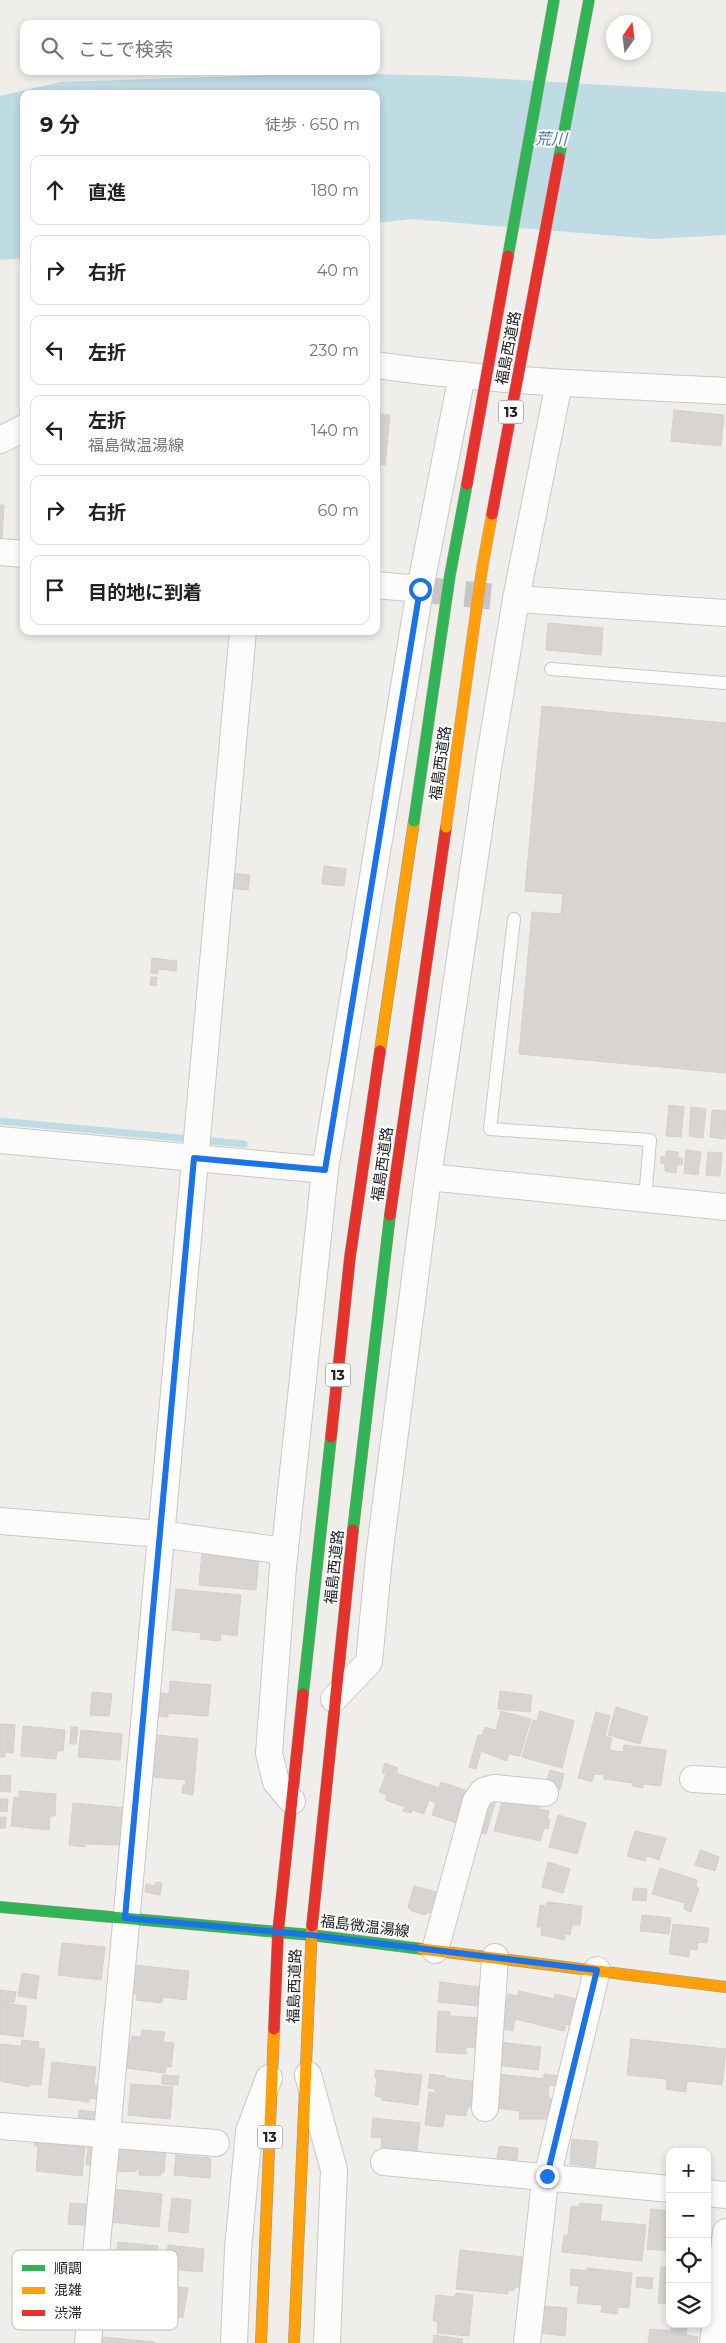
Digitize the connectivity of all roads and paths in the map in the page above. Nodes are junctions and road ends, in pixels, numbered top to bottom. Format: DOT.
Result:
graph roads {
  1 [pos="554,0"];
  2 [pos="589,0"];
  3 [pos="380,365"];
  4 [pos="462,375"];
  5 [pos="559,383"];
  6 [pos="726,391"];
  7 [pos="20,430"];
  8 [pos="0,440"];
  9 [pos="0,552"];
  10 [pos="20,554"];
  11 [pos="380,585"];
  12 [pos="420,589"];
  13 [pos="516,599"];
  14 [pos="726,614"];
  15 [pos="243,635"];
  16 [pos="551,669"];
  17 [pos="726,683"];
  18 [pos="514,919"];
  19 [pos="0,1140"];
  20 [pos="194,1158"];
  21 [pos="325,1170"];
  22 [pos="428,1177"];
  23 [pos="645,1199"];
  24 [pos="726,1207"];
  25 [pos="0,1521"];
  26 [pos="160,1534"];
  27 [pos="285,1551"];
  28 [pos="334,1699"];
  29 [pos="693,1779"];
  30 [pos="726,1781"];
  31 [pos="545,1792"];
  32 [pos="292,1802"];
  33 [pos="0,1907"];
  34 [pos="125,1918"];
  35 [pos="278,1932"];
  36 [pos="311,1935"];
  37 [pos="435,1950"];
  38 [pos="495,1957"];
  39 [pos="597,1970"];
  40 [pos="726,1987"];
  41 [pos="272,2067"];
  42 [pos="306,2067"];
  43 [pos="485,2108"];
  44 [pos="0,2126"];
  45 [pos="106,2135"];
  46 [pos="216,2143"];
  47 [pos="384,2162"];
  48 [pos="547,2176"];
  49 [pos="666,2189"];
  50 [pos="711,2193"];
  51 [pos="726,2195"];
  52 [pos="726,2232"];
  53 [pos="96,2250"];
  54 [pos="89,2330"];
  55 [pos="88,2343"];
  56 [pos="234,2343"];
  57 [pos="261,2343"];
  58 [pos="294,2343"];
  59 [pos="327,2343"];
  60 [pos="527,2343"];
  61 [pos="713,2343"];
  1 -- 32 [label="main road, 福島西道路 / 13, bridge"];
  2 -- 28 [label="main road, 福島西道路 / 13, bridge"];
  3 -- 4 [label="street"];
  4 -- 5 [label="street"];
  4 -- 12 [label="street"];
  5 -- 6 [label="street"];
  5 -- 13 [label="street"];
  7 -- 8 [label="street"];
  9 -- 10 [label="street"];
  11 -- 12 [label="street"];
  12 -- 21 [label="street"];
  13 -- 14 [label="street"];
  13 -- 22 [label="street"];
  15 -- 20 [label="street"];
  16 -- 17 [label="lane"];
  18 -- 23 [label="lane"];
  19 -- 20 [label="street"];
  20 -- 21 [label="street"];
  20 -- 26 [label="street"];
  21 -- 27 [label="street"];
  22 -- 23 [label="street"];
  22 -- 28 [label="street"];
  23 -- 24 [label="street"];
  25 -- 26 [label="street"];
  26 -- 27 [label="street"];
  26 -- 34 [label="street"];
  27 -- 32 [label="street"];
  28 -- 36 [label="main road, 福島西道路 / 13"];
  29 -- 30 [label="street"];
  31 -- 37 [label="street"];
  32 -- 35 [label="main road, 福島西道路 / 13"];
  33 -- 34 [label="main road, 福島微温湯線"];
  34 -- 35 [label="main road, 福島微温湯線"];
  34 -- 45 [label="street"];
  35 -- 36 [label="main road, 福島微温湯線"];
  35 -- 41 [label="main road, 福島西道路 / 13"];
  36 -- 37 [label="main road, 福島微温湯線"];
  36 -- 42 [label="main road, 福島西道路 / 13"];
  37 -- 38 [label="main road, 福島微温湯線"];
  38 -- 39 [label="main road, 福島微温湯線"];
  38 -- 43 [label="street"];
  39 -- 40 [label="main road, 福島微温湯線"];
  39 -- 48 [label="street"];
  41 -- 56 [label="street"];
  41 -- 57 [label="main road, 福島西道路 / 13"];
  42 -- 58 [label="main road, 福島西道路 / 13"];
  42 -- 59 [label="street"];
  44 -- 45 [label="street"];
  45 -- 46 [label="street"];
  45 -- 53 [label="street"];
  47 -- 48 [label="street"];
  48 -- 49 [label="street"];
  48 -- 60 [label="street"];
  50 -- 51 [label="street"];
  52 -- 61 [label="street"];
  54 -- 55 [label="street"];
}
